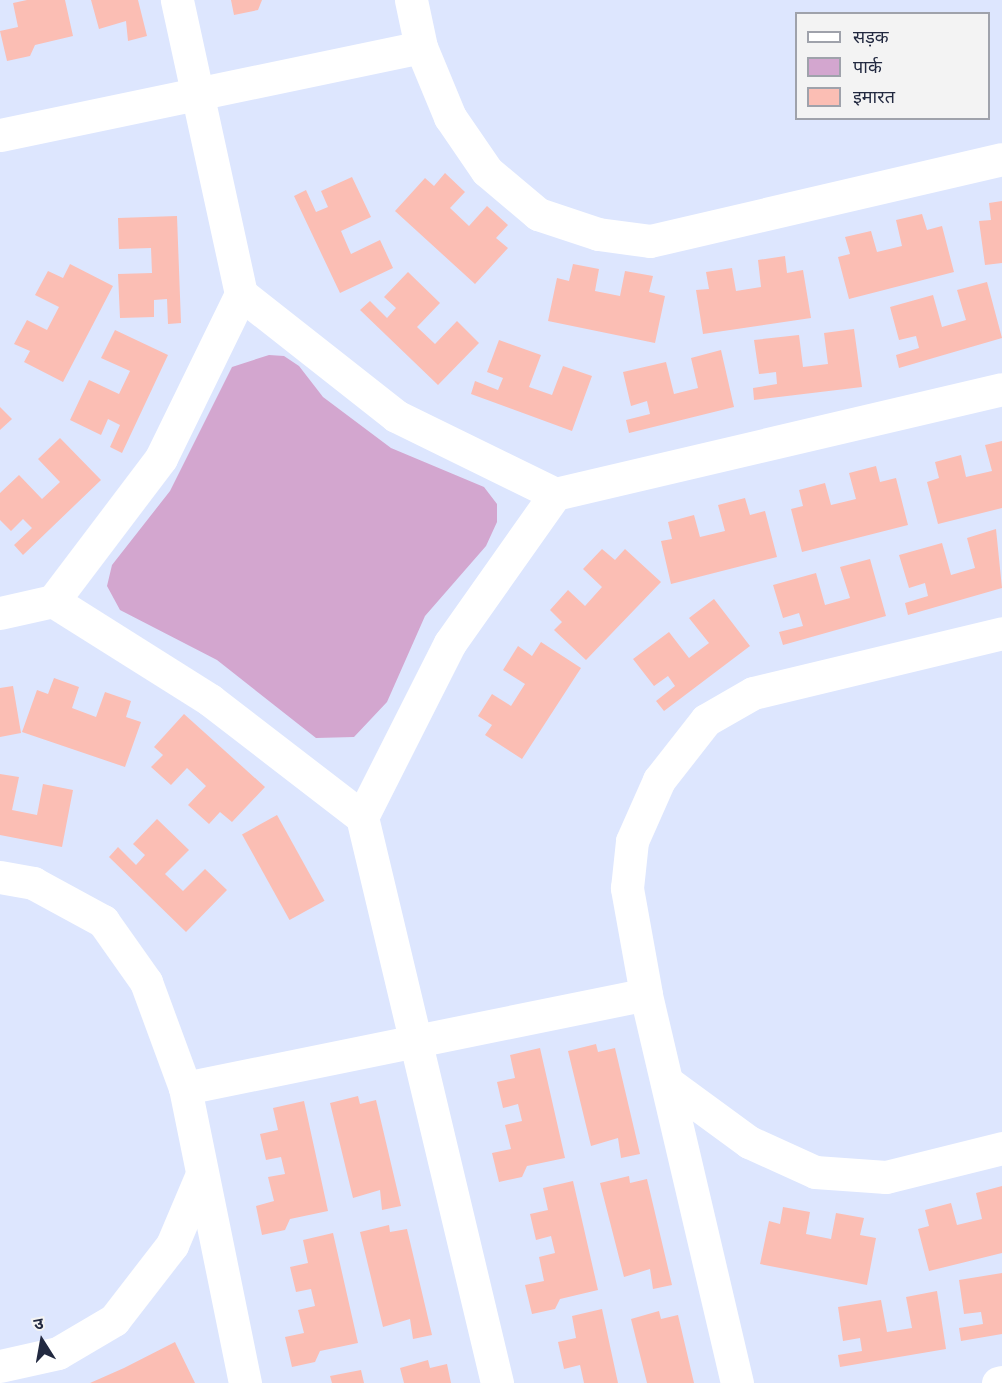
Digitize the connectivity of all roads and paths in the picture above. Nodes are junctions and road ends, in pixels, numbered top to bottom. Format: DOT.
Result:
graph roads {
  1 [pos="177,0"];
  2 [pos="411,0"];
  3 [pos="421,47"];
  4 [pos="198,94"];
  5 [pos="0,135"];
  6 [pos="1002,159"];
  7 [pos="241,294"];
  8 [pos="1002,389"];
  9 [pos="555,494"];
  10 [pos="52,601"];
  11 [pos="0,613"];
  12 [pos="1002,633"];
  13 [pos="362,817"];
  14 [pos="0,877"];
  15 [pos="646,994"];
  16 [pos="419,1041"];
  17 [pos="667,1082"];
  18 [pos="185,1088"];
  19 [pos="1002,1148"];
  20 [pos="202,1174"];
  21 [pos="0,1366"];
  22 [pos="245,1383"];
  23 [pos="497,1383"];
  24 [pos="737,1383"];
  1 -- 4 [label="street"];
  2 -- 3 [label="street"];
  3 -- 4 [label="street"];
  3 -- 6 [label="street"];
  4 -- 5 [label="street"];
  4 -- 7 [label="street"];
  7 -- 9 [label="street"];
  7 -- 10 [label="street"];
  8 -- 9 [label="street"];
  9 -- 13 [label="street"];
  10 -- 11 [label="street"];
  10 -- 13 [label="street"];
  12 -- 15 [label="street"];
  13 -- 16 [label="street"];
  14 -- 18 [label="street"];
  15 -- 16 [label="street"];
  15 -- 17 [label="street"];
  16 -- 18 [label="street"];
  16 -- 23 [label="street"];
  17 -- 19 [label="street"];
  17 -- 24 [label="street"];
  18 -- 20 [label="street"];
  20 -- 21 [label="street"];
  20 -- 22 [label="street"];
}
